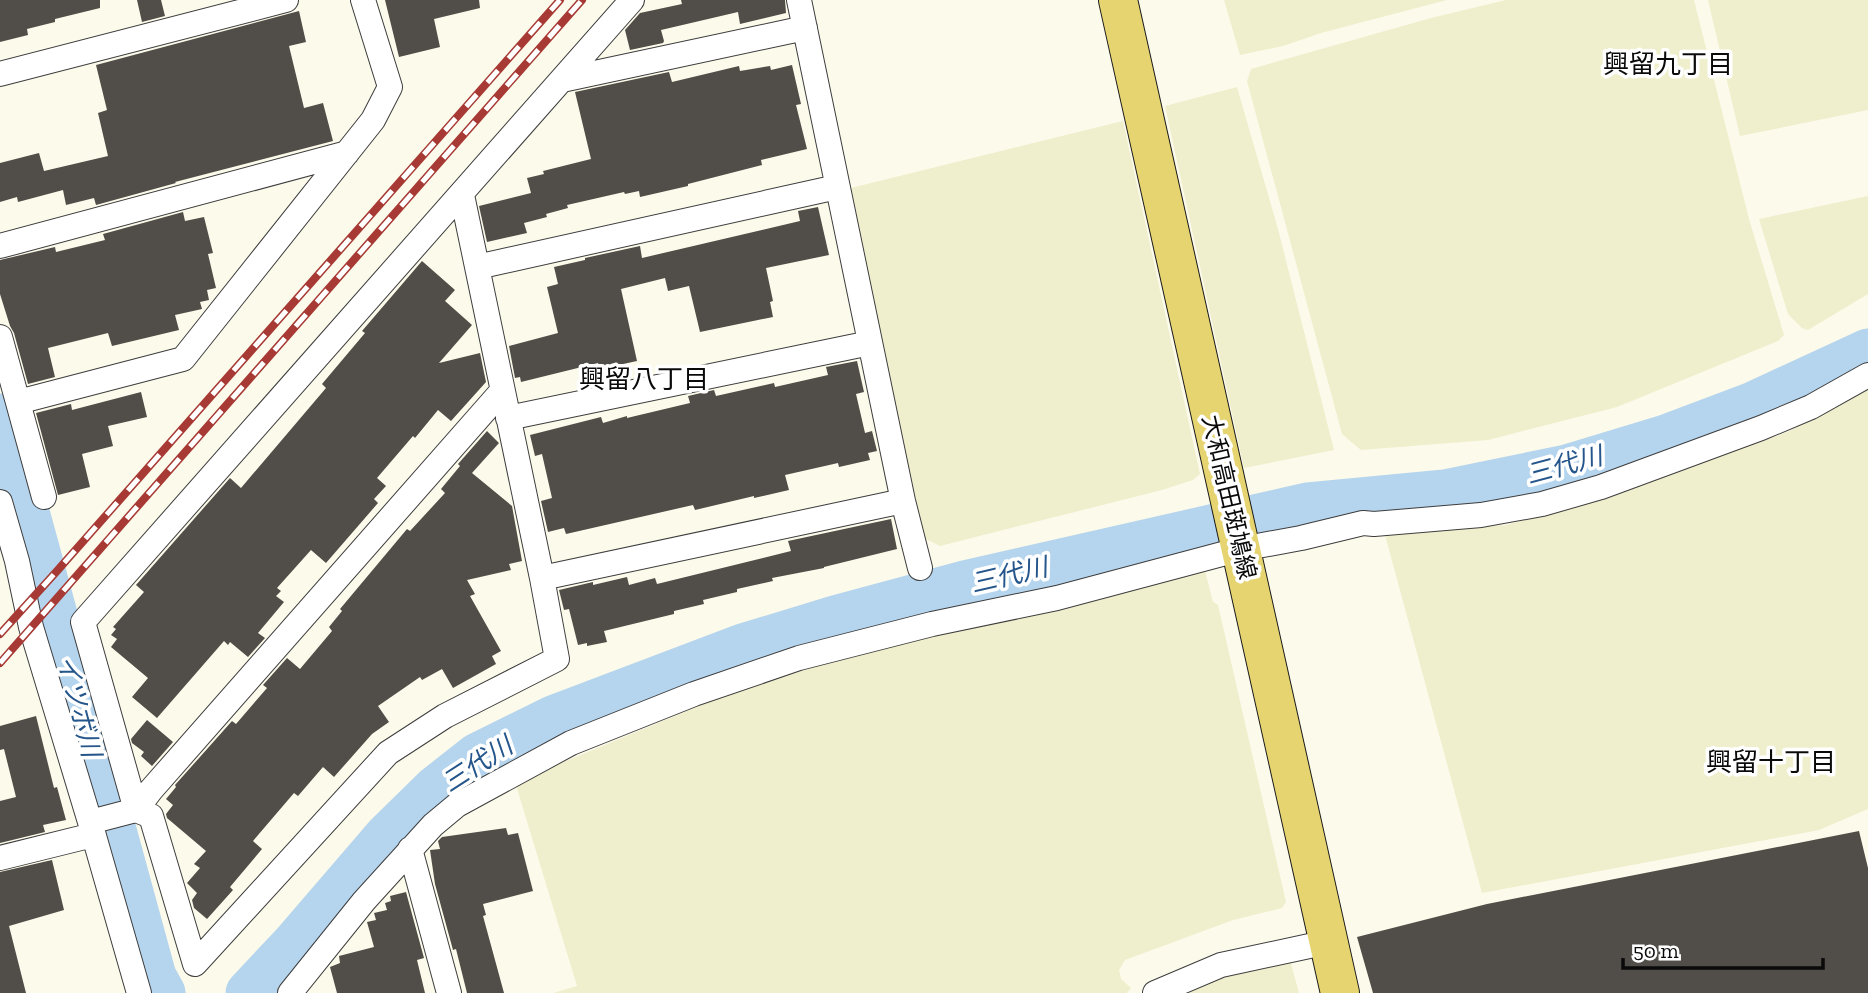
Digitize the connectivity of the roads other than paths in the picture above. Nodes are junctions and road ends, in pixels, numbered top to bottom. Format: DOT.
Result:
graph roads {
  1 [pos="286,0"];
  2 [pos="363,0"];
  3 [pos="632,0"];
  4 [pos="799,0"];
  5 [pos="1120,10"];
  6 [pos="804,28"];
  7 [pos="0,74"];
  8 [pos="562,80"];
  9 [pos="347,153"];
  10 [pos="837,187"];
  11 [pos="462,195"];
  12 [pos="0,247"];
  13 [pos="477,267"];
  14 [pos="0,337"];
  15 [pos="870,343"];
  16 [pos="1868,375"];
  17 [pos="502,391"];
  18 [pos="18,402"];
  19 [pos="508,418"];
  20 [pos="44,497"];
  21 [pos="903,501"];
  22 [pos="0,502"];
  23 [pos="1241,549"];
  24 [pos="17,561"];
  25 [pos="920,568"];
  26 [pos="542,578"];
  27 [pos="0,581"];
  28 [pos="136,810"];
  29 [pos="91,828"];
  30 [pos="410,849"];
  31 [pos="0,858"];
  32 [pos="1328,942"];
  33 [pos="309,982"];
  34 [pos="138,993"];
  35 [pos="290,993"];
  36 [pos="449,993"];
  37 [pos="1155,993"];
  38 [pos="1340,993"];
  1 -- 7 [label="street"];
  2 -- 9 [label="street"];
  3 -- 8 [label="street"];
  4 -- 6 [label="street"];
  5 -- 23 [label="main road, 大和高田斑鳩線"];
  6 -- 8 [label="street"];
  6 -- 10 [label="street"];
  8 -- 11 [label="street"];
  9 -- 12 [label="street"];
  9 -- 18 [label="street"];
  10 -- 13 [label="street"];
  10 -- 15 [label="street"];
  11 -- 13 [label="street"];
  11 -- 28 [label="street"];
  13 -- 17 [label="street"];
  14 -- 18 [label="street"];
  15 -- 19 [label="street"];
  15 -- 21 [label="street"];
  16 -- 23 [label="street"];
  17 -- 19 [label="street"];
  17 -- 28 [label="street"];
  18 -- 20 [label="street"];
  19 -- 26 [label="street"];
  21 -- 25 [label="street"];
  21 -- 26 [label="street"];
  22 -- 24 [label="street"];
  23 -- 30 [label="street"];
  23 -- 32 [label="main road, 大和高田斑鳩線"];
  24 -- 27 [label="street"];
  24 -- 29 [label="street"];
  26 -- 28 [label="street"];
  28 -- 29 [label="street"];
  29 -- 31 [label="street"];
  29 -- 34 [label="street"];
  30 -- 33 [label="street"];
  30 -- 36 [label="street"];
  32 -- 37 [label="street"];
  32 -- 38 [label="main road, 大和高田斑鳩線"];
  33 -- 35 [label="street"];
}
